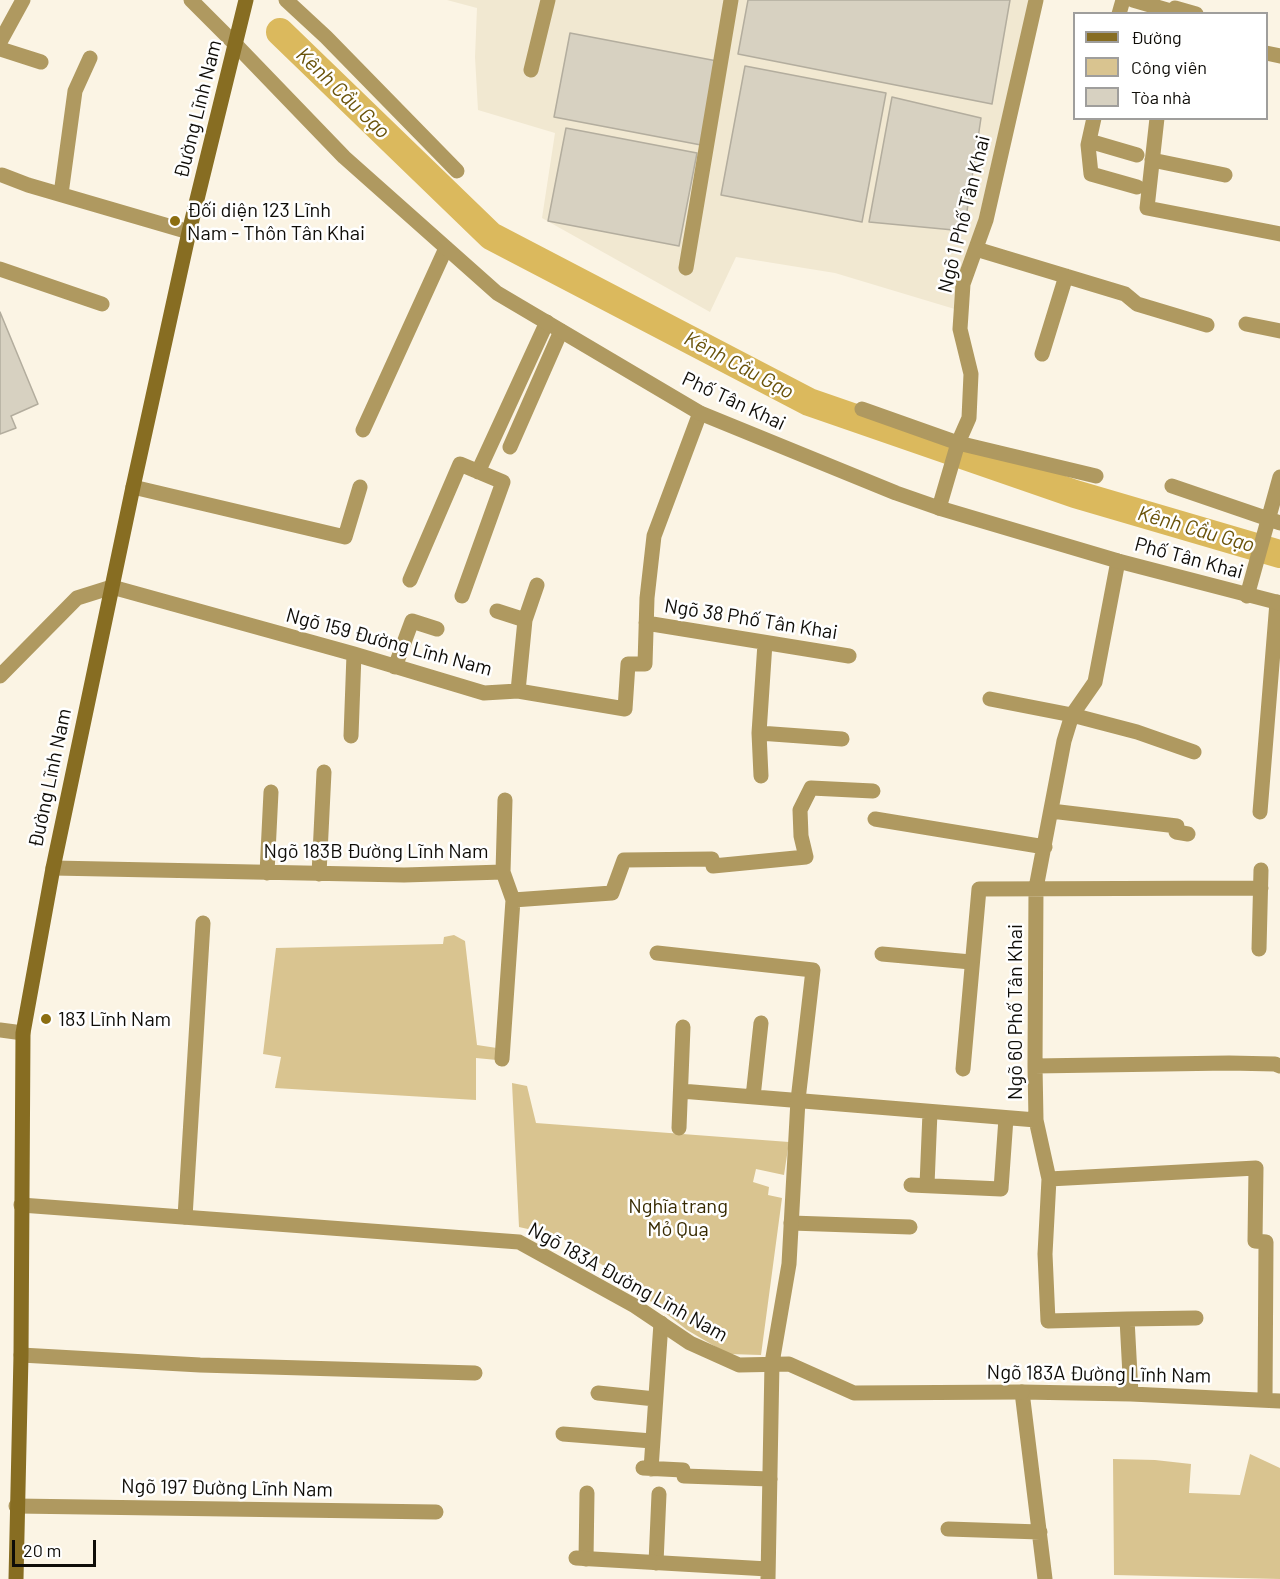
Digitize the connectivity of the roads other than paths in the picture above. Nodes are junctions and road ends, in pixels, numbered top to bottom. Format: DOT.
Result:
graph roads {
  1 [pos="23,0"];
  2 [pos="191,0"];
  3 [pos="246,0"];
  4 [pos="286,0"];
  5 [pos="548,0"];
  6 [pos="731,0"];
  7 [pos="1036,0"];
  8 [pos="1133,0"];
  9 [pos="1170,12"];
  10 [pos="1173,12"];
  11 [pos="1189,12"];
  12 [pos="0,42"];
  13 [pos="236,45"];
  14 [pos="0,49"];
  15 [pos="90,58"];
  16 [pos="41,62"];
  17 [pos="531,70"];
  18 [pos="1094,120"];
  19 [pos="1157,120"];
  20 [pos="1089,141"];
  21 [pos="1137,155"];
  22 [pos="1152,160"];
  23 [pos="457,171"];
  24 [pos="2,175"];
  25 [pos="1225,176"];
  26 [pos="1137,187"];
  27 [pos="61,194"];
  28 [pos="189,232"];
  29 [pos="1280,234"];
  30 [pos="446,248"];
  31 [pos="976,249"];
  32 [pos="686,268"];
  33 [pos="0,269"];
  34 [pos="1066,276"];
  35 [pos="102,304"];
  36 [pos="547,322"];
  37 [pos="1246,324"];
  38 [pos="1207,326"];
  39 [pos="561,331"];
  40 [pos="1280,331"];
  41 [pos="1042,354"];
  42 [pos="862,409"];
  43 [pos="700,413"];
  44 [pos="363,430"];
  45 [pos="958,445"];
  46 [pos="510,447"];
  47 [pos="478,472"];
  48 [pos="1096,476"];
  49 [pos="1280,477"];
  50 [pos="1172,486"];
  51 [pos="133,487"];
  52 [pos="360,487"];
  53 [pos="939,508"];
  54 [pos="1270,526"];
  55 [pos="1118,561"];
  56 [pos="410,580"];
  57 [pos="537,585"];
  58 [pos="112,587"];
  59 [pos="462,596"];
  60 [pos="1247,596"];
  61 [pos="1278,602"];
  62 [pos="497,611"];
  63 [pos="525,620"];
  64 [pos="646,623"];
  65 [pos="437,629"];
  66 [pos="765,642"];
  67 [pos="354,654"];
  68 [pos="645,656"];
  69 [pos="849,656"];
  70 [pos="395,667"];
  71 [pos="0,676"];
  72 [pos="518,691"];
  73 [pos="990,699"];
  74 [pos="1072,715"];
  75 [pos="759,733"];
  76 [pos="351,736"];
  77 [pos="842,739"];
  78 [pos="1194,752"];
  79 [pos="324,772"];
  80 [pos="761,776"];
  81 [pos="873,791"];
  82 [pos="271,792"];
  83 [pos="505,800"];
  84 [pos="1051,811"];
  85 [pos="1260,812"];
  86 [pos="875,819"];
  87 [pos="1188,834"];
  88 [pos="1045,847"];
  89 [pos="53,868"];
  90 [pos="1261,870"];
  91 [pos="502,872"];
  92 [pos="267,873"];
  93 [pos="319,873"];
  94 [pos="1036,888"];
  95 [pos="1261,888"];
  96 [pos="513,900"];
  97 [pos="203,922"];
  98 [pos="1259,949"];
  99 [pos="657,953"];
  100 [pos="882,954"];
  101 [pos="971,962"];
  102 [pos="761,1023"];
  103 [pos="683,1027"];
  104 [pos="0,1030"];
  105 [pos="23,1033"];
  106 [pos="502,1059"];
  107 [pos="1035,1066"];
  108 [pos="1280,1066"];
  109 [pos="963,1069"];
  110 [pos="681,1091"];
  111 [pos="753,1096"];
  112 [pos="798,1100"];
  113 [pos="930,1112"];
  114 [pos="1006,1118"];
  115 [pos="1036,1120"];
  116 [pos="679,1128"];
  117 [pos="1049,1179"];
  118 [pos="911,1185"];
  119 [pos="927,1185"];
  120 [pos="21,1205"];
  121 [pos="185,1217"];
  122 [pos="791,1223"];
  123 [pos="910,1227"];
  124 [pos="1273,1242"];
  125 [pos="1196,1318"];
  126 [pos="1127,1319"];
  127 [pos="661,1323"];
  128 [pos="21,1355"];
  129 [pos="772,1363"];
  130 [pos="475,1373"];
  131 [pos="1022,1392"];
  132 [pos="598,1393"];
  133 [pos="1131,1394"];
  134 [pos="655,1399"];
  135 [pos="1273,1400"];
  136 [pos="563,1434"];
  137 [pos="652,1441"];
  138 [pos="770,1479"];
  139 [pos="587,1492"];
  140 [pos="659,1494"];
  141 [pos="16,1506"];
  142 [pos="436,1512"];
  143 [pos="948,1529"];
  144 [pos="1040,1532"];
  145 [pos="656,1563"];
  146 [pos="768,1574"];
  147 [pos="16,1579"];
  148 [pos="1045,1579"];
  1 -- 12 [label="street"];
  2 -- 13 [label="street, Phố Tân Khai"];
  3 -- 13 [label="main road, Đường Lĩnh Nam"];
  4 -- 23 [label="street"];
  5 -- 17 [label="street"];
  6 -- 32 [label="street"];
  7 -- 31 [label="street, Ngõ 1 Phố Tân Khai"];
  8 -- 9 [label="street"];
  10 -- 11 [label="street"];
  13 -- 28 [label="main road, Đường Lĩnh Nam"];
  13 -- 30 [label="street, Phố Tân Khai"];
  14 -- 16 [label="street"];
  15 -- 27 [label="street"];
  18 -- 20 [label="street"];
  19 -- 22 [label="street"];
  20 -- 21 [label="street"];
  20 -- 26 [label="street"];
  22 -- 25 [label="street"];
  22 -- 29 [label="street"];
  24 -- 27 [label="street"];
  27 -- 28 [label="street"];
  28 -- 51 [label="main road, Đường Lĩnh Nam"];
  30 -- 36 [label="street, Phố Tân Khai"];
  30 -- 44 [label="street"];
  31 -- 34 [label="street"];
  31 -- 45 [label="street, Ngõ 1 Phố Tân Khai"];
  33 -- 35 [label="street"];
  34 -- 38 [label="street"];
  34 -- 41 [label="street"];
  36 -- 39 [label="street, Phố Tân Khai"];
  36 -- 47 [label="street"];
  37 -- 40 [label="street"];
  39 -- 43 [label="street, Phố Tân Khai"];
  39 -- 46 [label="street"];
  42 -- 45 [label="street"];
  43 -- 53 [label="street, Phố Tân Khai"];
  43 -- 64 [label="street, Ngõ 38 Phố Tân Khai"];
  45 -- 48 [label="street"];
  45 -- 53 [label="street, Ngõ 1 Phố Tân Khai"];
  47 -- 56 [label="street"];
  47 -- 59 [label="street"];
  49 -- 54 [label="street"];
  50 -- 54 [label="street"];
  51 -- 52 [label="street"];
  51 -- 58 [label="main road, Đường Lĩnh Nam"];
  53 -- 55 [label="street, Phố Tân Khai"];
  54 -- 60 [label="street"];
  55 -- 60 [label="street, Phố Tân Khai"];
  55 -- 74 [label="street, Ngõ 60 Phố Tân Khai"];
  57 -- 63 [label="street"];
  58 -- 67 [label="street, Ngõ 159 Đường Lĩnh Nam"];
  58 -- 71 [label="street"];
  58 -- 89 [label="main road, Đường Lĩnh Nam"];
  60 -- 61 [label="street, Phố Tân Khai"];
  61 -- 85 [label="street"];
  62 -- 63 [label="street"];
  63 -- 72 [label="street"];
  64 -- 66 [label="street, Ngõ 38 Phố Tân Khai"];
  64 -- 68 [label="street, Ngõ 38 Phố Tân Khai"];
  65 -- 70 [label="street"];
  66 -- 69 [label="street, Ngõ 38 Phố Tân Khai"];
  66 -- 75 [label="street"];
  67 -- 70 [label="street, Ngõ 159 Đường Lĩnh Nam"];
  67 -- 76 [label="street"];
  68 -- 72 [label="street, Ngõ 159 Đường Lĩnh Nam"];
  70 -- 72 [label="street, Ngõ 159 Đường Lĩnh Nam"];
  73 -- 74 [label="street"];
  74 -- 78 [label="street"];
  74 -- 84 [label="street, Ngõ 60 Phố Tân Khai"];
  75 -- 77 [label="street"];
  75 -- 80 [label="street"];
  79 -- 93 [label="street"];
  81 -- 96 [label="street"];
  82 -- 92 [label="street"];
  83 -- 91 [label="street"];
  84 -- 87 [label="street"];
  84 -- 88 [label="street, Ngõ 60 Phố Tân Khai"];
  86 -- 88 [label="street"];
  88 -- 94 [label="street, Ngõ 60 Phố Tân Khai"];
  89 -- 92 [label="street, Ngõ 183B Đường Lĩnh Nam"];
  89 -- 105 [label="main road, Đường Lĩnh Nam"];
  90 -- 95 [label="street"];
  91 -- 93 [label="street, Ngõ 183B Đường Lĩnh Nam"];
  91 -- 96 [label="street, Ngõ 183B Đường Lĩnh Nam"];
  92 -- 93 [label="street, Ngõ 183B Đường Lĩnh Nam"];
  94 -- 95 [label="street"];
  94 -- 101 [label="street"];
  94 -- 107 [label="street, Ngõ 60 Phố Tân Khai"];
  95 -- 98 [label="street"];
  96 -- 106 [label="street"];
  97 -- 121 [label="street"];
  99 -- 112 [label="street"];
  100 -- 101 [label="street"];
  101 -- 109 [label="street"];
  102 -- 111 [label="street"];
  103 -- 110 [label="street"];
  104 -- 105 [label="street"];
  105 -- 120 [label="main road, Đường Lĩnh Nam"];
  107 -- 108 [label="street"];
  107 -- 115 [label="street, Ngõ 60 Phố Tân Khai"];
  110 -- 111 [label="street"];
  110 -- 116 [label="street"];
  111 -- 112 [label="street"];
  112 -- 113 [label="street"];
  112 -- 122 [label="street"];
  113 -- 114 [label="street"];
  113 -- 119 [label="street"];
  114 -- 115 [label="street"];
  114 -- 119 [label="street"];
  115 -- 117 [label="street, Ngõ 60 Phố Tân Khai"];
  117 -- 124 [label="street"];
  117 -- 126 [label="street, Ngõ 60 Phố Tân Khai"];
  118 -- 119 [label="street"];
  120 -- 121 [label="street, Ngõ 183A Đường Lĩnh Nam"];
  120 -- 128 [label="main road, Đường Lĩnh Nam"];
  121 -- 127 [label="street, Ngõ 183A Đường Lĩnh Nam"];
  122 -- 123 [label="street"];
  122 -- 129 [label="street"];
  124 -- 135 [label="street"];
  125 -- 126 [label="street"];
  126 -- 133 [label="street"];
  127 -- 129 [label="street, Ngõ 183A Đường Lĩnh Nam"];
  127 -- 134 [label="street"];
  128 -- 130 [label="street"];
  128 -- 141 [label="main road, Đường Lĩnh Nam"];
  129 -- 131 [label="street, Ngõ 183A Đường Lĩnh Nam"];
  129 -- 138 [label="street"];
  131 -- 133 [label="street, Ngõ 183A Đường Lĩnh Nam"];
  131 -- 144 [label="street"];
  132 -- 134 [label="street"];
  133 -- 135 [label="street, Ngõ 183A Đường Lĩnh Nam"];
  134 -- 137 [label="street"];
  136 -- 137 [label="street"];
  137 -- 138 [label="street"];
  138 -- 146 [label="street"];
  139 -- 145 [label="street"];
  140 -- 145 [label="street"];
  141 -- 142 [label="street, Ngõ 197 Đường Lĩnh Nam"];
  141 -- 147 [label="main road, Đường Lĩnh Nam"];
  143 -- 144 [label="street"];
  144 -- 148 [label="street"];
  145 -- 146 [label="street"];
}
